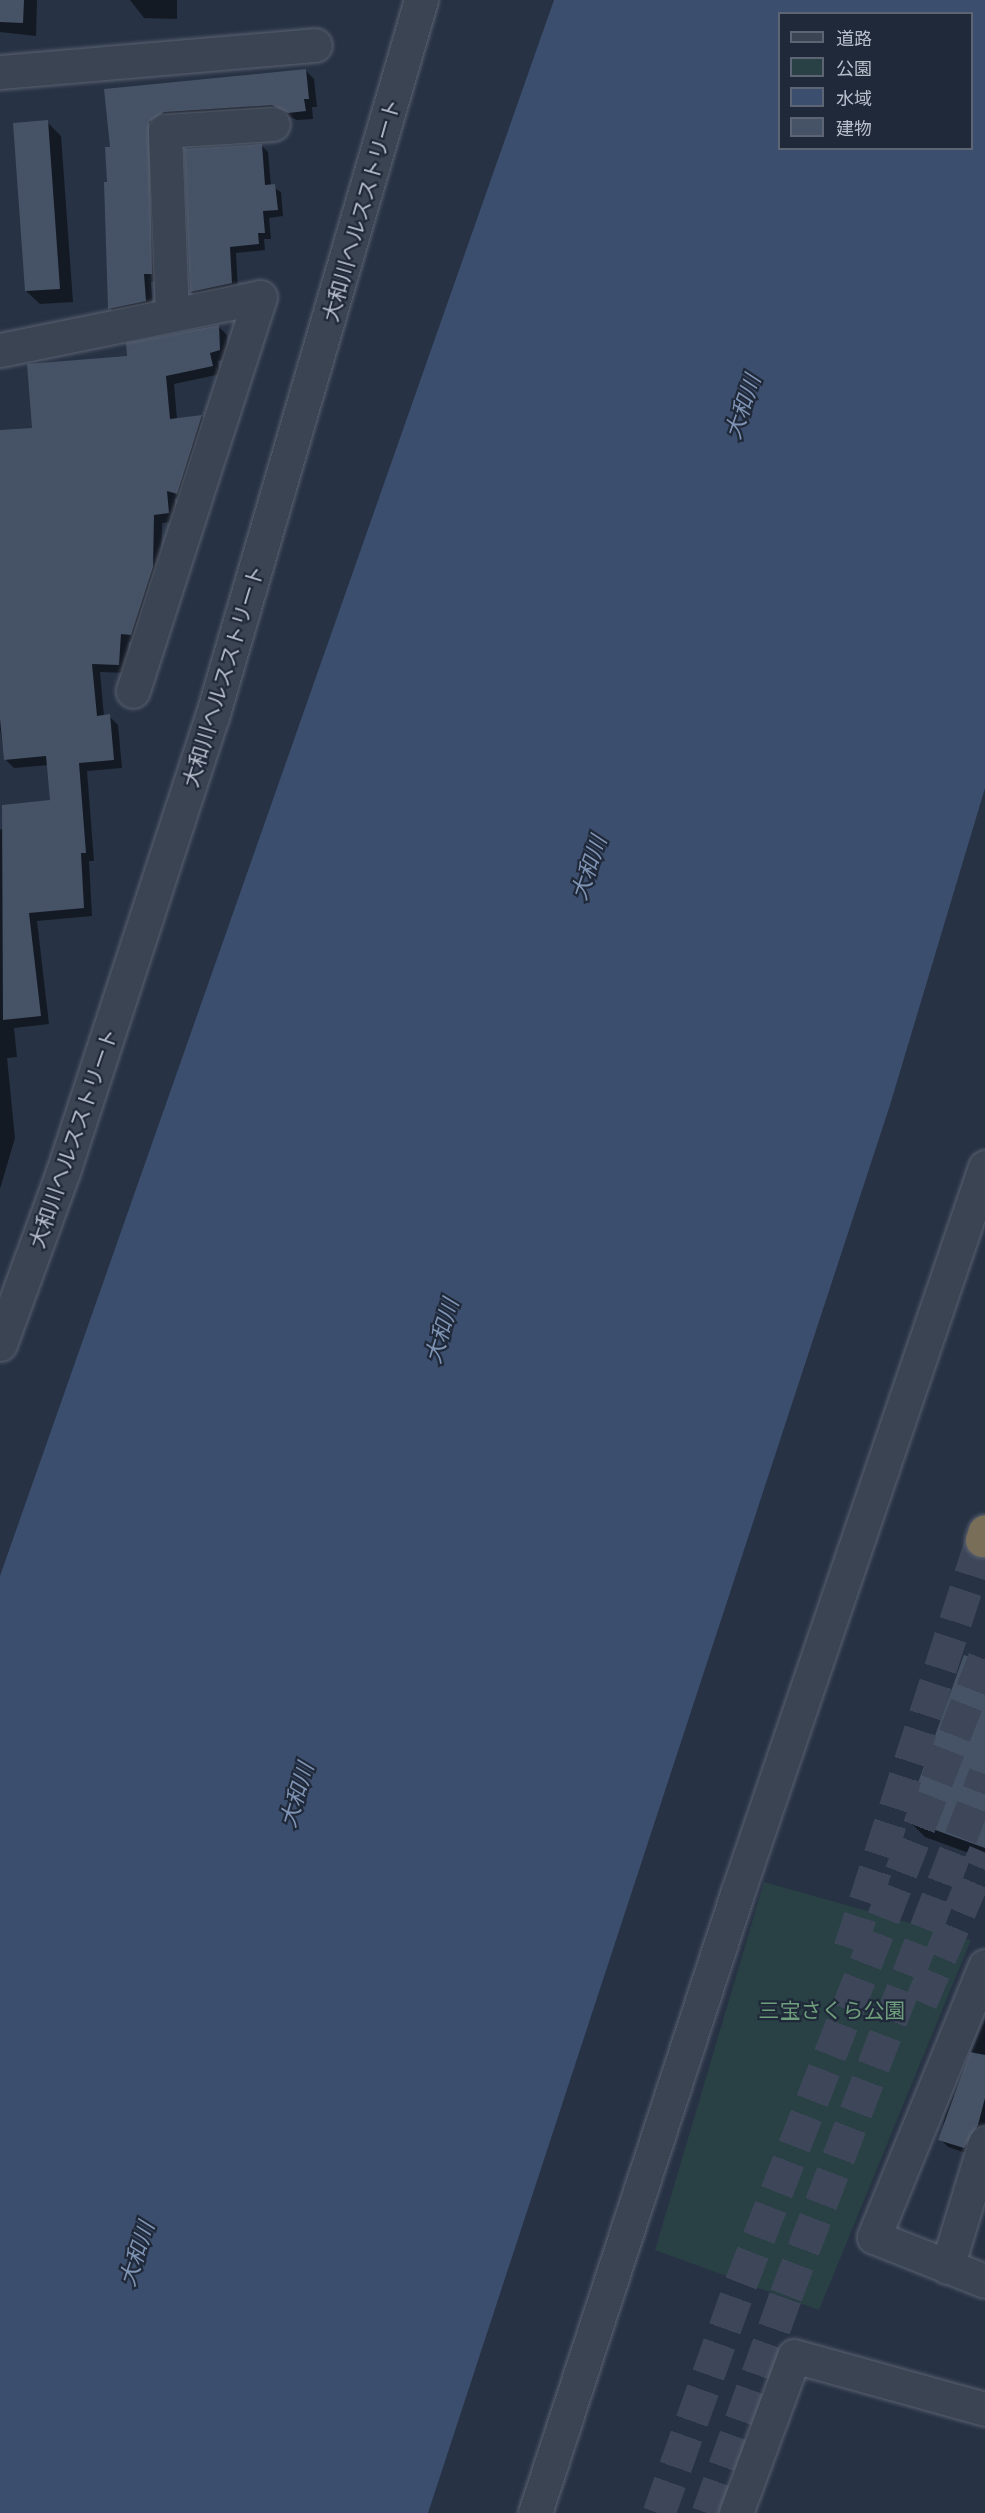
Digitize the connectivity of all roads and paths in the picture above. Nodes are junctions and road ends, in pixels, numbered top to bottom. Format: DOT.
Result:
graph roads {
  1 [pos="421,0"];
  2 [pos="315,45"];
  3 [pos="0,72"];
  4 [pos="273,124"];
  5 [pos="172,315"];
  6 [pos="0,350"];
  7 [pos="133,691"];
  8 [pos="985,1167"];
  9 [pos="0,1344"];
  10 [pos="985,1965"];
  11 [pos="985,2143"];
  12 [pos="947,2267"];
  13 [pos="985,2281"];
  14 [pos="985,2409"];
  15 [pos="536,2513"];
  16 [pos="736,2513"];
  1 -- 9 [label="street, 大和川ヘルスストリート"];
  2 -- 3 [label="street"];
  4 -- 5 [label="street"];
  5 -- 6 [label="street"];
  5 -- 7 [label="street"];
  8 -- 15 [label="street"];
  10 -- 12 [label="street"];
  11 -- 12 [label="street"];
  12 -- 13 [label="street"];
  14 -- 16 [label="street"];
}
